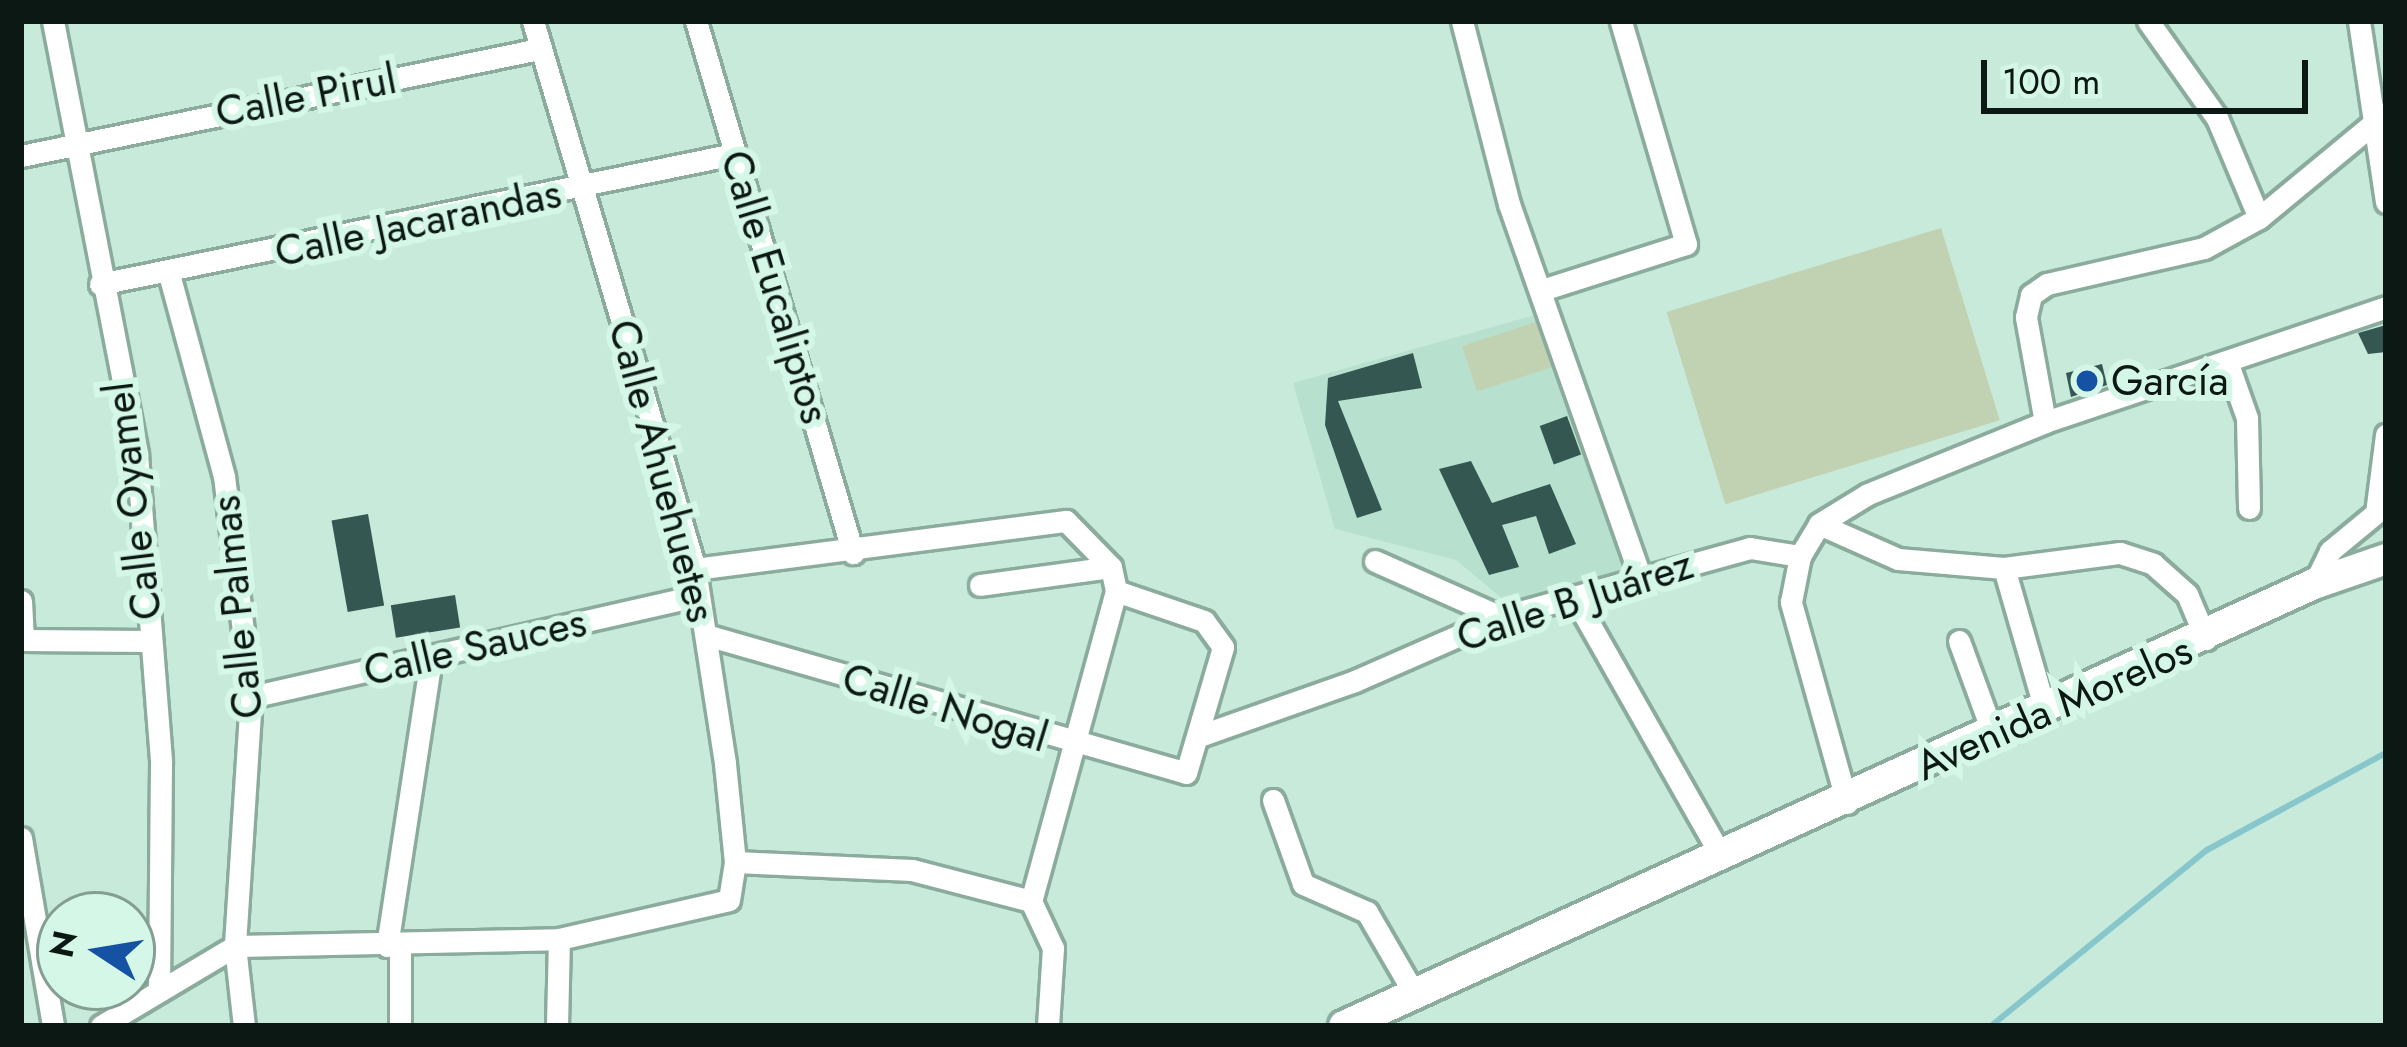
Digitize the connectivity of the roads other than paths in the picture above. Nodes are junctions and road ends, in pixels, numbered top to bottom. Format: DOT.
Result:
graph roads {
  1 [pos="53,21"];
  2 [pos="533,21"];
  3 [pos="696,21"];
  4 [pos="1462,21"];
  5 [pos="1621,21"];
  6 [pos="2148,21"];
  7 [pos="2359,21"];
  8 [pos="539,49"];
  9 [pos="2379,118"];
  10 [pos="72,143"];
  11 [pos="734,154"];
  12 [pos="21,156"];
  13 [pos="582,189"];
  14 [pos="2386,202"];
  15 [pos="2259,218"];
  16 [pos="169,274"];
  17 [pos="100,284"];
  18 [pos="1545,289"];
  19 [pos="2386,308"];
  20 [pos="2228,364"];
  21 [pos="2045,422"];
  22 [pos="2386,434"];
  23 [pos="2249,508"];
  24 [pos="1819,524"];
  25 [pos="853,553"];
  26 [pos="1800,556"];
  27 [pos="2386,559"];
  28 [pos="1375,561"];
  29 [pos="1111,567"];
  30 [pos="2004,568"];
  31 [pos="695,569"];
  32 [pos="1640,577"];
  33 [pos="2314,584"];
  34 [pos="980,585"];
  35 [pos="1116,591"];
  36 [pos="699,595"];
  37 [pos="21,601"];
  38 [pos="1577,602"];
  39 [pos="1502,617"];
  40 [pos="706,635"];
  41 [pos="2206,639"];
  42 [pos="22,640"];
  43 [pos="151,640"];
  44 [pos="1959,641"];
  45 [pos="431,658"];
  46 [pos="251,697"];
  47 [pos="2045,710"];
  48 [pos="1993,734"];
  49 [pos="1199,736"];
  50 [pos="1072,747"];
  51 [pos="1273,800"];
  52 [pos="1846,803"];
  53 [pos="21,838"];
  54 [pos="1721,856"];
  55 [pos="734,862"];
  56 [pos="1031,901"];
  57 [pos="559,939"];
  58 [pos="235,946"];
  59 [pos="393,946"];
  60 [pos="159,986"];
  61 [pos="1414,993"];
  62 [pos="53,1026"];
  63 [pos="101,1026"];
  64 [pos="244,1026"];
  65 [pos="400,1026"];
  66 [pos="557,1026"];
  67 [pos="1048,1026"];
  68 [pos="1344,1026"];
  1 -- 10 [label="street, Calle Oyamel"];
  2 -- 8 [label="street, Calle Ahuehuetes"];
  3 -- 11 [label="street, Calle Eucaliptos"];
  4 -- 18 [label="street"];
  5 -- 18 [label="street"];
  6 -- 15 [label="street"];
  7 -- 9 [label="street"];
  8 -- 10 [label="street, Calle Pirul"];
  8 -- 13 [label="street, Calle Ahuehuetes"];
  9 -- 14 [label="street"];
  9 -- 15 [label="street"];
  10 -- 12 [label="street, Calle Pirul"];
  10 -- 17 [label="street, Calle Oyamel"];
  11 -- 13 [label="street, Calle Jacarandas"];
  11 -- 25 [label="street, Calle Eucaliptos"];
  13 -- 16 [label="street, Calle Jacarandas"];
  13 -- 31 [label="street, Calle Ahuehuetes"];
  15 -- 21 [label="street"];
  16 -- 17 [label="street, Calle Jacarandas"];
  16 -- 46 [label="street, Calle Palmas"];
  17 -- 43 [label="street, Calle Oyamel"];
  18 -- 32 [label="street"];
  19 -- 20 [label="street"];
  20 -- 21 [label="street"];
  20 -- 23 [label="street"];
  21 -- 24 [label="street"];
  22 -- 33 [label="street"];
  24 -- 26 [label="street"];
  24 -- 30 [label="street"];
  25 -- 29 [label="street"];
  25 -- 31 [label="street"];
  26 -- 32 [label="street, Calle B Juárez"];
  26 -- 52 [label="street"];
  27 -- 33 [label="main road, Avenida Morelos"];
  28 -- 39 [label="street"];
  29 -- 34 [label="street"];
  29 -- 35 [label="street"];
  30 -- 41 [label="street"];
  30 -- 47 [label="street"];
  31 -- 36 [label="street, Calle Ahuehuetes"];
  32 -- 38 [label="street, Calle B Juárez"];
  33 -- 41 [label="main road, Avenida Morelos"];
  35 -- 49 [label="street"];
  35 -- 50 [label="street"];
  36 -- 40 [label="street, Calle Ahuehuetes"];
  36 -- 45 [label="street, Calle Sauces"];
  37 -- 42 [label="street"];
  38 -- 39 [label="street, Calle B Juárez"];
  38 -- 54 [label="street"];
  39 -- 49 [label="street, Calle B Juárez"];
  40 -- 50 [label="street, Calle Nogal"];
  40 -- 55 [label="street, Calle Ahuehuetes"];
  41 -- 47 [label="main road, Avenida Morelos"];
  42 -- 43 [label="street"];
  43 -- 60 [label="street, Calle Oyamel"];
  44 -- 48 [label="street"];
  45 -- 46 [label="street, Calle Sauces"];
  45 -- 59 [label="street"];
  46 -- 58 [label="street, Calle Palmas"];
  47 -- 48 [label="main road, Avenida Morelos"];
  48 -- 52 [label="main road, Avenida Morelos"];
  49 -- 50 [label="street, Calle Nogal"];
  50 -- 56 [label="street"];
  51 -- 61 [label="street"];
  52 -- 54 [label="main road, Avenida Morelos"];
  53 -- 62 [label="street"];
  54 -- 61 [label="main road, Avenida Morelos"];
  55 -- 56 [label="street"];
  55 -- 57 [label="street, Calle Ahuehuetes"];
  56 -- 67 [label="street"];
  57 -- 59 [label="street"];
  57 -- 66 [label="street"];
  58 -- 59 [label="street"];
  58 -- 60 [label="street"];
  58 -- 64 [label="street, Calle Palmas"];
  59 -- 65 [label="street"];
  60 -- 63 [label="street"];
  61 -- 68 [label="main road, Avenida Morelos"];
}
